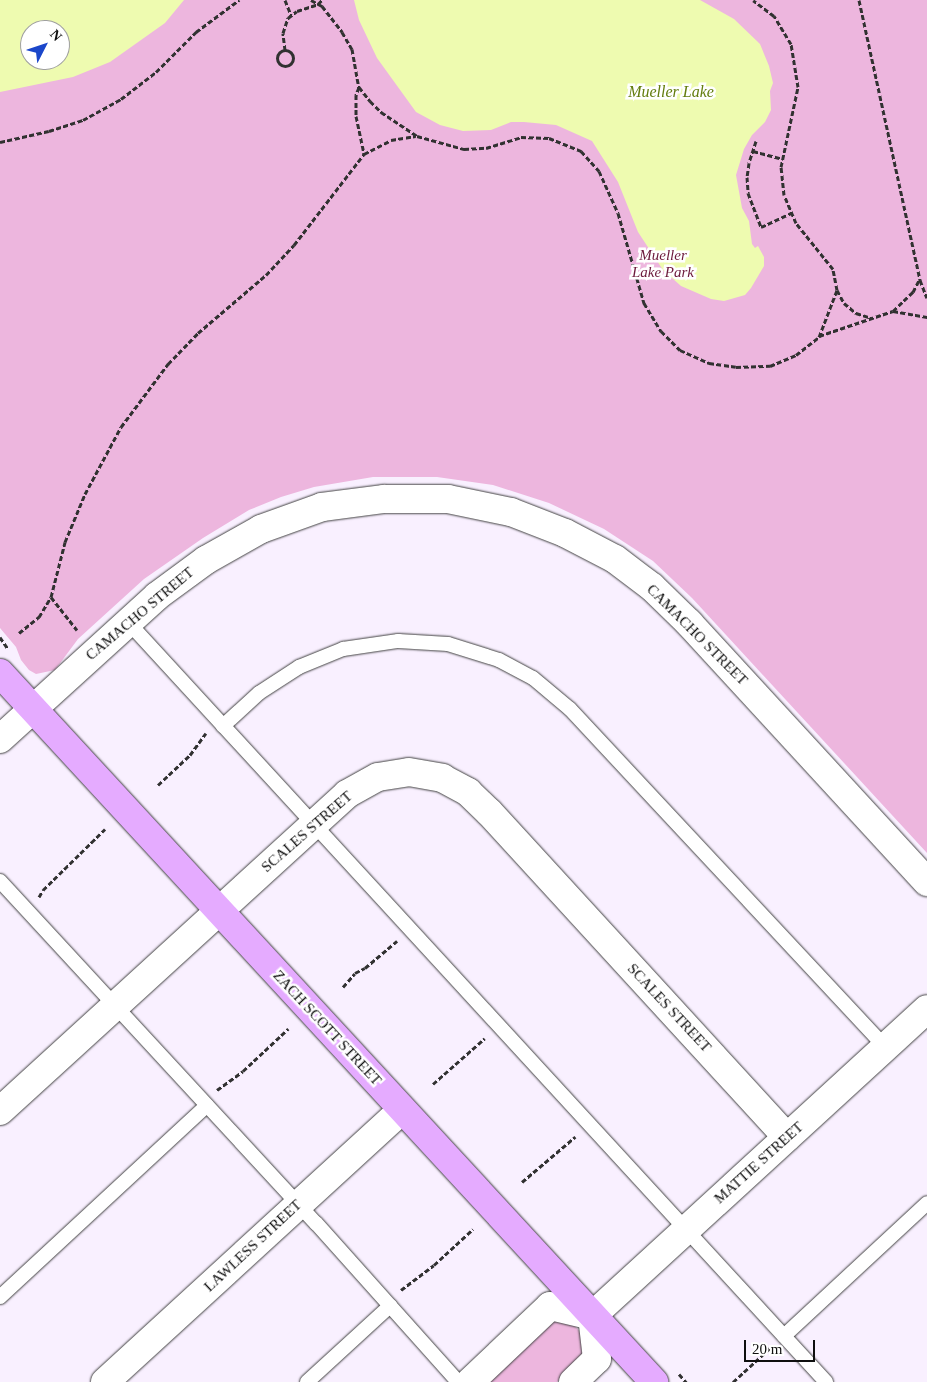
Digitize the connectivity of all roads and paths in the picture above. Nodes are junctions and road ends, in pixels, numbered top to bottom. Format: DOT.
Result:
graph roads {
  1 [pos="239,0"];
  2 [pos="285,0"];
  3 [pos="311,0"];
  4 [pos="322,0"];
  5 [pos="753,0"];
  6 [pos="859,0"];
  7 [pos="318,4"];
  8 [pos="291,15"];
  9 [pos="285,50"];
  10 [pos="359,87"];
  11 [pos="418,136"];
  12 [pos="756,141"];
  13 [pos="0,142"];
  14 [pos="753,151"];
  15 [pos="364,154"];
  16 [pos="783,159"];
  17 [pos="791,213"];
  18 [pos="920,280"];
  19 [pos="837,290"];
  20 [pos="927,298"];
  21 [pos="893,311"];
  22 [pos="927,317"];
  23 [pos="873,319"];
  24 [pos="819,337"];
  25 [pos="51,597"];
  26 [pos="128,622"];
  27 [pos="77,630"];
  28 [pos="18,633"];
  29 [pos="0,673"];
  30 [pos="34,708"];
  31 [pos="220,723"];
  32 [pos="0,739"];
  33 [pos="158,785"];
  34 [pos="314,824"];
  35 [pos="105,829"];
  36 [pos="0,881"];
  37 [pos="927,882"];
  38 [pos="27,910"];
  39 [pos="218,910"];
  40 [pos="410,928"];
  41 [pos="343,987"];
  42 [pos="116,1006"];
  43 [pos="927,1009"];
  44 [pos="499,1025"];
  45 [pos="288,1029"];
  46 [pos="886,1048"];
  47 [pos="433,1084"];
  48 [pos="206,1103"];
  49 [pos="402,1110"];
  50 [pos="0,1111"];
  51 [pos="589,1124"];
  52 [pos="787,1136"];
  53 [pos="522,1182"];
  54 [pos="927,1203"];
  55 [pos="299,1204"];
  56 [pos="472,1229"];
  57 [pos="686,1230"];
  58 [pos="0,1297"];
  59 [pos="388,1303"];
  60 [pos="592,1316"];
  61 [pos="784,1336"];
  62 [pos="105,1382"];
  63 [pos="307,1382"];
  64 [pos="458,1382"];
  65 [pos="470,1382"];
  66 [pos="573,1382"];
  67 [pos="654,1382"];
  68 [pos="733,1382"];
  69 [pos="826,1382"];
  1 -- 13 [label="path"];
  2 -- 8 [label="path"];
  3 -- 7 [label="path"];
  4 -- 7 [label="path"];
  5 -- 16 [label="path"];
  6 -- 18 [label="path"];
  7 -- 8 [label="path"];
  7 -- 10 [label="path"];
  8 -- 9 [label="path"];
  9 -- 9 [label="path"];
  10 -- 11 [label="path"];
  10 -- 15 [label="path"];
  11 -- 15 [label="path"];
  11 -- 24 [label="path"];
  12 -- 14 [label="path"];
  14 -- 16 [label="path"];
  14 -- 17 [label="path"];
  15 -- 25 [label="path"];
  16 -- 17 [label="path"];
  17 -- 19 [label="path"];
  18 -- 20 [label="path"];
  18 -- 21 [label="path"];
  19 -- 23 [label="path"];
  19 -- 24 [label="path"];
  21 -- 22 [label="path"];
  21 -- 23 [label="path"];
  23 -- 24 [label="path"];
  25 -- 27 [label="path"];
  25 -- 28 [label="path"];
  26 -- 30 [label="street, CAMACHO STREET"];
  26 -- 31 [label="lane"];
  26 -- 37 [label="street, CAMACHO STREET"];
  29 -- 30 [label="street, ZACH SCOTT STREET"];
  30 -- 32 [label="street, CAMACHO STREET"];
  30 -- 39 [label="street, ZACH SCOTT STREET"];
  31 -- 33 [label="path"];
  31 -- 34 [label="lane"];
  31 -- 46 [label="lane"];
  34 -- 39 [label="street, SCALES STREET"];
  34 -- 40 [label="lane"];
  34 -- 52 [label="street, SCALES STREET"];
  35 -- 38 [label="path"];
  36 -- 38 [label="lane"];
  38 -- 42 [label="lane"];
  39 -- 42 [label="street, SCALES STREET"];
  39 -- 49 [label="street, ZACH SCOTT STREET"];
  40 -- 41 [label="path"];
  40 -- 44 [label="lane"];
  42 -- 48 [label="lane"];
  42 -- 50 [label="street, SCALES STREET"];
  43 -- 46 [label="street, MATTIE STREET"];
  44 -- 47 [label="path"];
  44 -- 51 [label="lane"];
  45 -- 48 [label="path"];
  46 -- 52 [label="street, MATTIE STREET"];
  48 -- 55 [label="lane"];
  48 -- 58 [label="lane"];
  49 -- 55 [label="street, LAWLESS STREET"];
  49 -- 60 [label="street, ZACH SCOTT STREET"];
  51 -- 53 [label="path"];
  51 -- 57 [label="lane"];
  52 -- 57 [label="street, MATTIE STREET"];
  54 -- 61 [label="lane"];
  55 -- 59 [label="lane"];
  55 -- 62 [label="street, LAWLESS STREET"];
  56 -- 59 [label="path"];
  57 -- 60 [label="street, MATTIE STREET"];
  57 -- 61 [label="lane"];
  59 -- 63 [label="lane"];
  59 -- 64 [label="lane"];
  60 -- 65 [label="street"];
  60 -- 66 [label="street"];
  60 -- 67 [label="street, ZACH SCOTT STREET"];
  61 -- 68 [label="path"];
  61 -- 69 [label="lane"];
}
